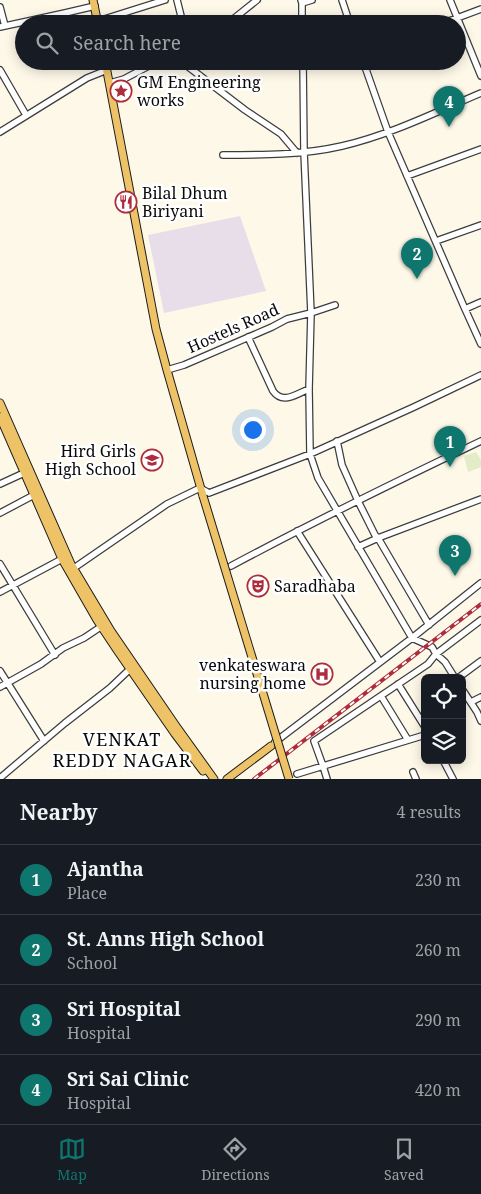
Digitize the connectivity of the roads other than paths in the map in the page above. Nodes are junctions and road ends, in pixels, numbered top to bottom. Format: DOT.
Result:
graph roads {
  1 [pos="165,0"];
  2 [pos="177,0"];
  3 [pos="257,0"];
  4 [pos="312,0"];
  5 [pos="342,0"];
  6 [pos="450,0"];
  7 [pos="301,2"];
  8 [pos="94,3"];
  9 [pos="0,7"];
  10 [pos="481,9"];
  11 [pos="56,15"];
  12 [pos="119,15"];
  13 [pos="181,15"];
  14 [pos="238,15"];
  15 [pos="302,15"];
  16 [pos="347,15"];
  17 [pos="456,15"];
  18 [pos="465,15"];
  19 [pos="3,27"];
  20 [pos="466,40"];
  21 [pos="107,70"];
  22 [pos="141,70"];
  23 [pos="192,70"];
  24 [pos="303,70"];
  25 [pos="366,70"];
  26 [pos="1,74"];
  27 [pos="481,76"];
  28 [pos="110,83"];
  29 [pos="481,93"];
  30 [pos="26,116"];
  31 [pos="0,132"];
  32 [pos="388,132"];
  33 [pos="481,150"];
  34 [pos="301,152"];
  35 [pos="223,155"];
  36 [pos="407,176"];
  37 [pos="481,225"];
  38 [pos="436,241"];
  39 [pos="481,302"];
  40 [pos="335,305"];
  41 [pos="465,310"];
  42 [pos="311,313"];
  43 [pos="248,337"];
  44 [pos="481,344"];
  45 [pos="166,370"];
  46 [pos="481,375"];
  47 [pos="309,389"];
  48 [pos="0,403"];
  49 [pos="0,417"];
  50 [pos="337,441"];
  51 [pos="481,441"];
  52 [pos="310,454"];
  53 [pos="24,473"];
  54 [pos="0,484"];
  55 [pos="200,488"];
  56 [pos="34,495"];
  57 [pos="481,499"];
  58 [pos="358,501"];
  59 [pos="337,512"];
  60 [pos="0,513"];
  61 [pos="297,531"];
  62 [pos="378,538"];
  63 [pos="358,547"];
  64 [pos="62,559"];
  65 [pos="0,564"];
  66 [pos="231,566"];
  67 [pos="74,568"];
  68 [pos="481,583"];
  69 [pos="12,585"];
  70 [pos="0,592"];
  71 [pos="479,621"];
  72 [pos="429,625"];
  73 [pos="102,626"];
  74 [pos="481,629"];
  75 [pos="412,638"];
  76 [pos="436,654"];
  77 [pos="55,655"];
  78 [pos="481,661"];
  79 [pos="380,662"];
  80 [pos="130,670"];
  81 [pos="0,671"];
  82 [pos="453,674"];
  83 [pos="462,674"];
  84 [pos="7,684"];
  85 [pos="398,684"];
  86 [pos="0,687"];
  87 [pos="381,696"];
  88 [pos="466,696"];
  89 [pos="481,698"];
  90 [pos="470,702"];
  91 [pos="421,714"];
  92 [pos="417,715"];
  93 [pos="481,720"];
  94 [pos="421,721"];
  95 [pos="421,736"];
  96 [pos="408,740"];
  97 [pos="44,741"];
  98 [pos="271,746"];
  99 [pos="445,764"];
  100 [pos="323,766"];
  101 [pos="413,772"];
  102 [pos="297,774"];
  103 [pos="0,778"];
  104 [pos="209,779"];
  105 [pos="214,779"];
  106 [pos="227,779"];
  107 [pos="289,779"];
  108 [pos="327,779"];
  109 [pos="416,779"];
  110 [pos="453,779"];
  1 -- 12 [label="street"];
  2 -- 13 [label="street"];
  3 -- 14 [label="street"];
  4 -- 7 [label="street"];
  5 -- 16 [label="street"];
  6 -- 17 [label="street"];
  7 -- 15 [label="street"];
  8 -- 11 [label="street"];
  9 -- 19 [label="street"];
  10 -- 18 [label="street"];
  20 -- 27 [label="street"];
  21 -- 28 [label="main road"];
  21 -- 30 [label="street"];
  22 -- 28 [label="street"];
  23 -- 34 [label="street"];
  24 -- 34 [label="street"];
  25 -- 32 [label="street"];
  26 -- 30 [label="street"];
  28 -- 45 [label="main road"];
  29 -- 32 [label="street"];
  30 -- 31 [label="street"];
  32 -- 34 [label="street"];
  32 -- 36 [label="street"];
  33 -- 36 [label="street"];
  34 -- 35 [label="street"];
  34 -- 42 [label="street"];
  36 -- 38 [label="street"];
  37 -- 38 [label="street"];
  38 -- 41 [label="street"];
  39 -- 41 [label="street"];
  40 -- 42 [label="street, Hostels Road"];
  41 -- 44 [label="street"];
  42 -- 43 [label="street, Hostels Road"];
  42 -- 47 [label="street"];
  43 -- 45 [label="street, Hostels Road"];
  43 -- 47 [label="street"];
  45 -- 55 [label="main road"];
  46 -- 50 [label="street"];
  47 -- 52 [label="street"];
  48 -- 67 [label="main road"];
  49 -- 53 [label="main road"];
  50 -- 52 [label="street"];
  50 -- 58 [label="street"];
  51 -- 58 [label="street"];
  52 -- 55 [label="street"];
  52 -- 59 [label="street"];
  53 -- 54 [label="street"];
  53 -- 56 [label="main road"];
  55 -- 67 [label="street"];
  55 -- 107 [label="main road, bridge"];
  56 -- 60 [label="street"];
  56 -- 64 [label="main road"];
  57 -- 62 [label="street"];
  58 -- 59 [label="street"];
  58 -- 62 [label="street"];
  59 -- 61 [label="street"];
  59 -- 63 [label="street"];
  61 -- 66 [label="street"];
  61 -- 79 [label="street"];
  62 -- 63 [label="street"];
  62 -- 72 [label="street"];
  63 -- 75 [label="street"];
  64 -- 69 [label="street"];
  64 -- 73 [label="main road"];
  65 -- 69 [label="street"];
  67 -- 105 [label="main road"];
  68 -- 72 [label="street"];
  69 -- 70 [label="street"];
  69 -- 77 [label="street"];
  71 -- 74 [label="street"];
  71 -- 76 [label="street"];
  72 -- 75 [label="street"];
  73 -- 77 [label="street"];
  73 -- 80 [label="main road"];
  75 -- 76 [label="street"];
  75 -- 79 [label="street"];
  76 -- 82 [label="street"];
  76 -- 85 [label="street"];
  77 -- 84 [label="street"];
  78 -- 83 [label="street"];
  79 -- 98 [label="street"];
  80 -- 97 [label="street"];
  80 -- 104 [label="main road"];
  81 -- 84 [label="street"];
  84 -- 86 [label="street"];
  84 -- 97 [label="street"];
  85 -- 87 [label="street"];
  85 -- 92 [label="street"];
  87 -- 96 [label="street"];
  87 -- 100 [label="street"];
  88 -- 90 [label="street"];
  89 -- 90 [label="street"];
  90 -- 93 [label="street"];
  91 -- 92 [label="street"];
  92 -- 94 [label="street"];
  95 -- 96 [label="street"];
  96 -- 100 [label="street"];
  97 -- 103 [label="street"];
  98 -- 106 [label="main road"];
  99 -- 110 [label="street"];
  100 -- 102 [label="street"];
  100 -- 108 [label="street"];
  101 -- 109 [label="street"];
}
